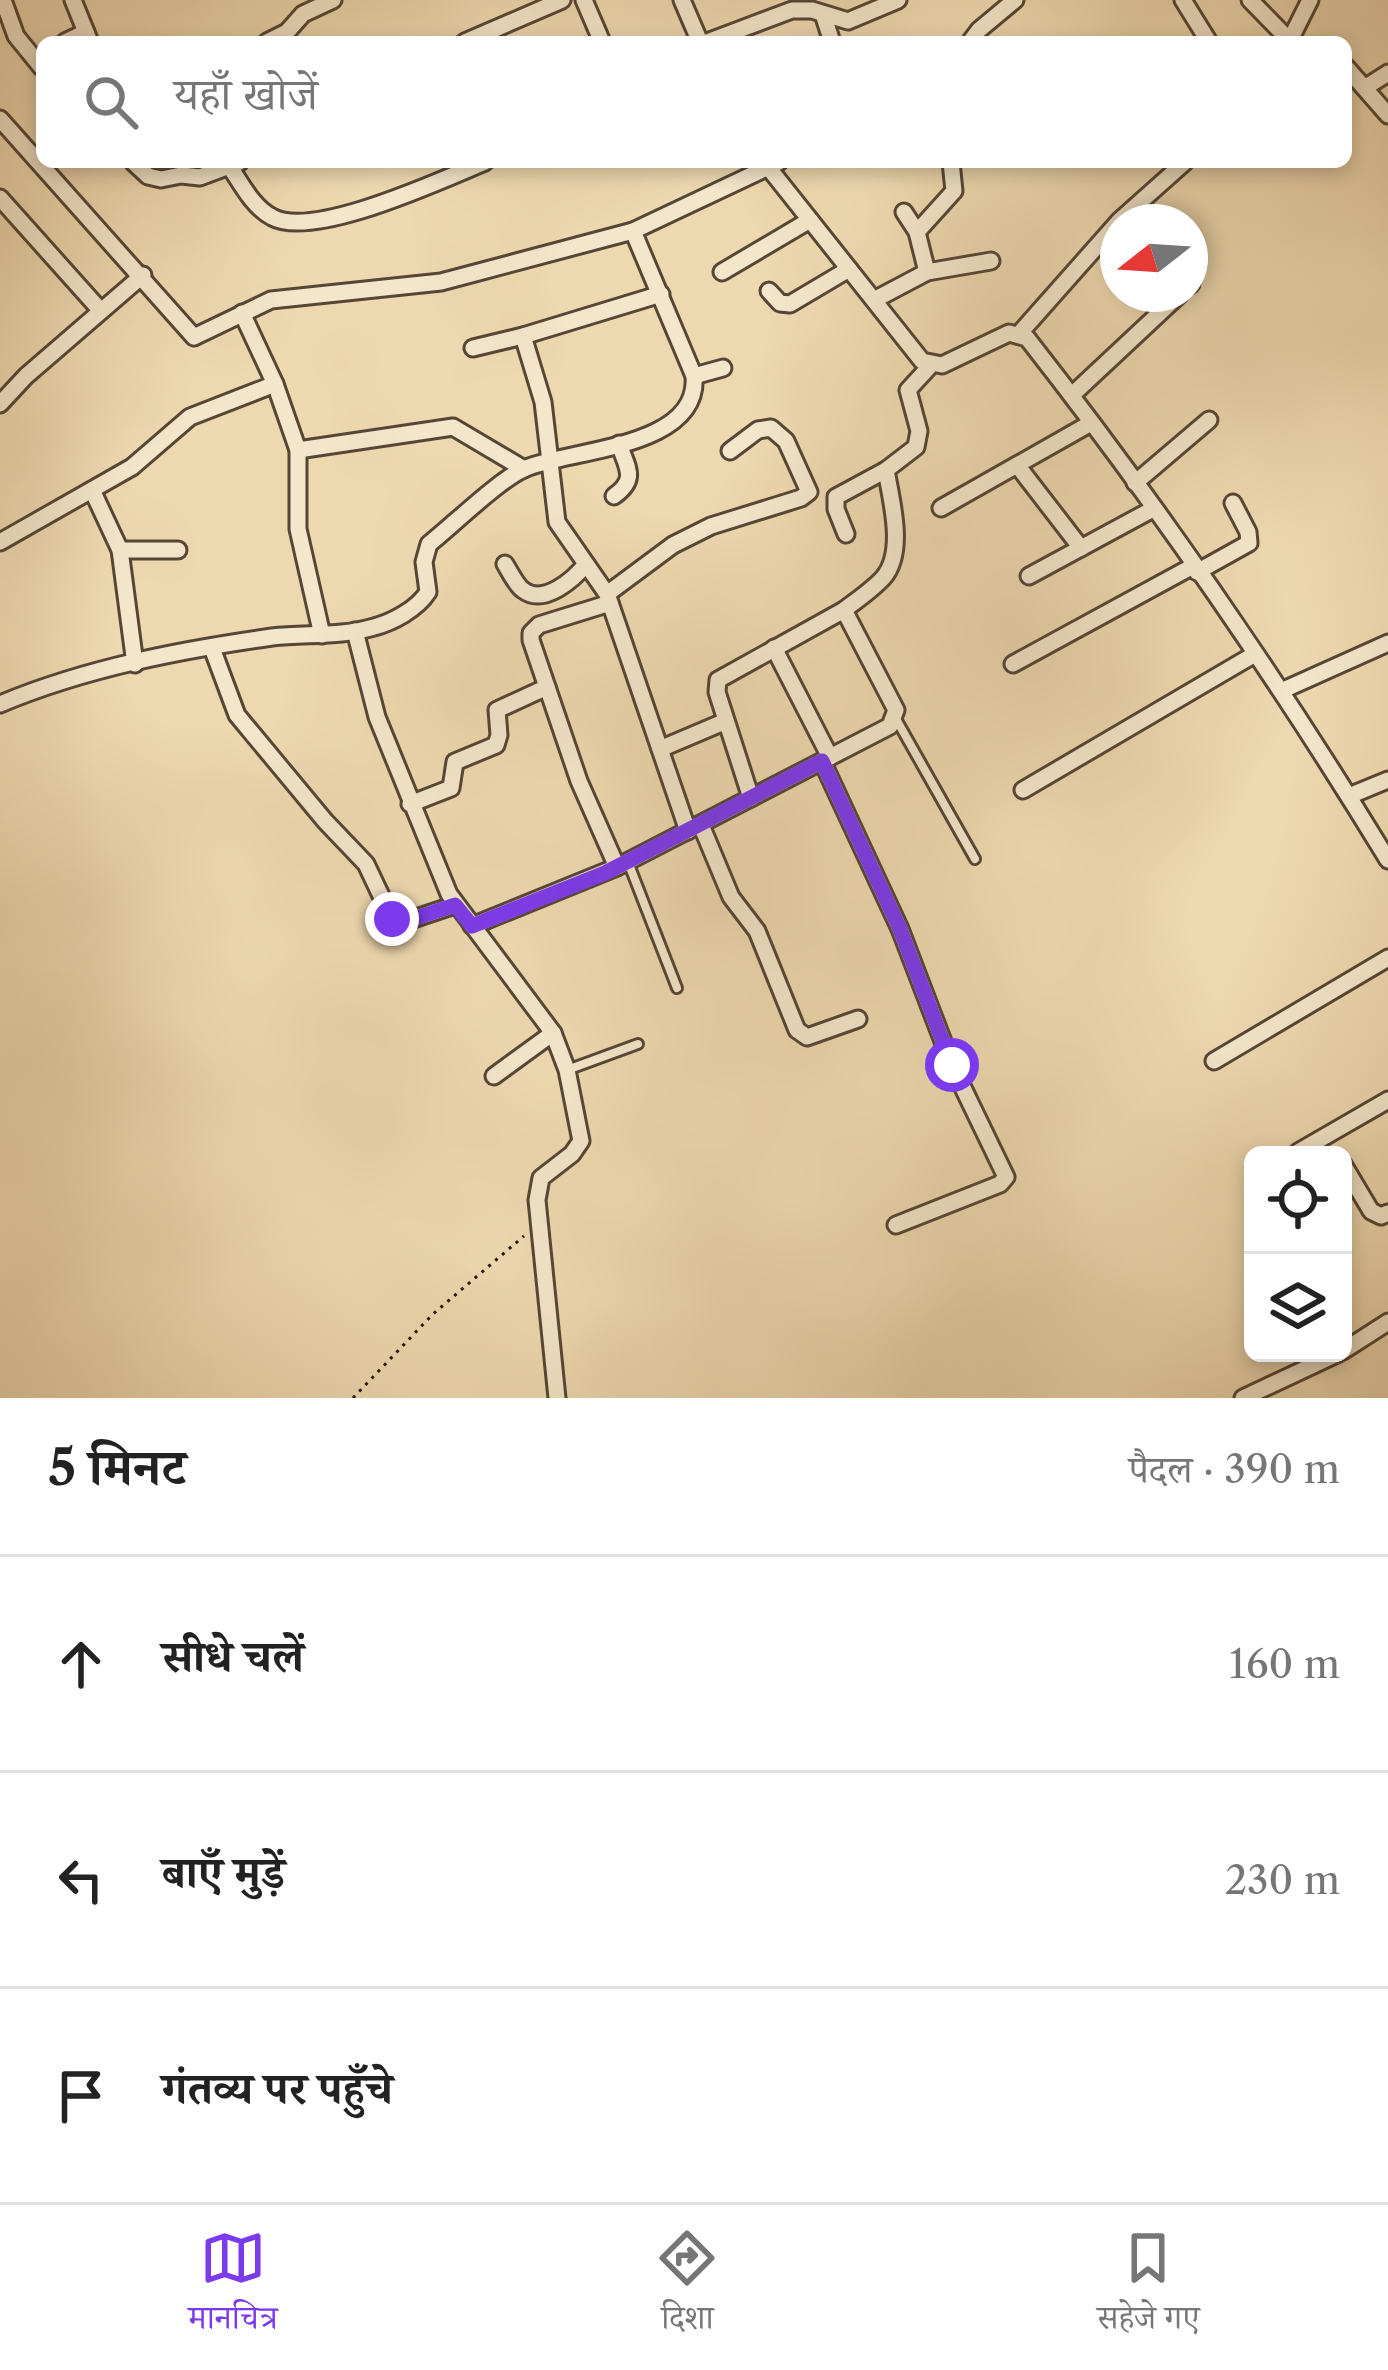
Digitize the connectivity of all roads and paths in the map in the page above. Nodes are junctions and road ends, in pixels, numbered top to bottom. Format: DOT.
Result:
graph roads {
  1 [pos="3,0"];
  2 [pos="73,0"];
  3 [pos="333,0"];
  4 [pos="562,0"];
  5 [pos="584,0"];
  6 [pos="682,0"];
  7 [pos="898,0"];
  8 [pos="1015,0"];
  9 [pos="1183,0"];
  10 [pos="1250,0"];
  11 [pos="1310,0"];
  12 [pos="824,14"];
  13 [pos="88,36"];
  14 [pos="279,36"];
  15 [pos="480,36"];
  16 [pos="599,36"];
  17 [pos="700,36"];
  18 [pos="720,36"];
  19 [pos="830,36"];
  20 [pos="976,36"];
  21 [pos="1205,36"];
  22 [pos="1286,36"];
  23 [pos="1293,36"];
  24 [pos="36,57"];
  25 [pos="1352,73"];
  26 [pos="1388,73"];
  27 [pos="1366,87"];
  28 [pos="1388,116"];
  29 [pos="0,119"];
  30 [pos="36,158"];
  31 [pos="45,168"];
  32 [pos="141,168"];
  33 [pos="226,168"];
  34 [pos="237,168"];
  35 [pos="470,168"];
  36 [pos="762,168"];
  37 [pos="773,168"];
  38 [pos="952,168"];
  39 [pos="1178,168"];
  40 [pos="0,199"];
  41 [pos="904,212"];
  42 [pos="810,220"];
  43 [pos="633,231"];
  44 [pos="917,232"];
  45 [pos="991,260"];
  46 [pos="849,269"];
  47 [pos="722,272"];
  48 [pos="927,272"];
  49 [pos="142,274"];
  50 [pos="769,290"];
  51 [pos="661,294"];
  52 [pos="874,300"];
  53 [pos="101,310"];
  54 [pos="1161,312"];
  55 [pos="242,314"];
  56 [pos="1019,334"];
  57 [pos="523,336"];
  58 [pos="473,348"];
  59 [pos="931,365"];
  60 [pos="723,368"];
  61 [pos="694,376"];
  62 [pos="275,384"];
  63 [pos="1072,395"];
  64 [pos="0,404"];
  65 [pos="1209,420"];
  66 [pos="1091,423"];
  67 [pos="619,444"];
  68 [pos="298,450"];
  69 [pos="730,452"];
  70 [pos="553,463"];
  71 [pos="1017,465"];
  72 [pos="524,469"];
  73 [pos="886,470"];
  74 [pos="1135,483"];
  75 [pos="92,490"];
  76 [pos="614,496"];
  77 [pos="1233,503"];
  78 [pos="941,508"];
  79 [pos="1153,509"];
  80 [pos="846,534"];
  81 [pos="0,542"];
  82 [pos="1081,548"];
  83 [pos="120,550"];
  84 [pos="178,550"];
  85 [pos="505,564"];
  86 [pos="586,564"];
  87 [pos="1195,569"];
  88 [pos="1029,576"];
  89 [pos="609,599"];
  90 [pos="844,610"];
  91 [pos="355,632"];
  92 [pos="322,634"];
  93 [pos="1388,643"];
  94 [pos="212,647"];
  95 [pos="774,648"];
  96 [pos="1255,654"];
  97 [pos="135,664"];
  98 [pos="1012,664"];
  99 [pos="547,687"];
  100 [pos="1281,691"];
  101 [pos="0,704"];
  102 [pos="895,718"];
  103 [pos="726,721"];
  104 [pos="660,749"];
  105 [pos="826,759"];
  106 [pos="1388,780"];
  107 [pos="1022,790"];
  108 [pos="1349,796"];
  109 [pos="751,798"];
  110 [pos="410,804"];
  111 [pos="694,828"];
  112 [pos="975,860"];
  113 [pos="1388,860"];
  114 [pos="622,865"];
  115 [pos="455,905"];
  116 [pos="472,926"];
  117 [pos="1388,958"];
  118 [pos="677,988"];
  119 [pos="858,1019"];
  120 [pos="554,1033"];
  121 [pos="638,1044"];
  122 [pos="1214,1061"];
  123 [pos="567,1070"];
  124 [pos="494,1076"];
  125 [pos="1388,1100"];
  126 [pos="1327,1136"];
  127 [pos="1309,1146"];
  128 [pos="1333,1146"];
  129 [pos="1352,1179"];
  130 [pos="1388,1214"];
  131 [pos="539,1223"];
  132 [pos="896,1226"];
  133 [pos="1388,1322"];
  134 [pos="1352,1345"];
  135 [pos="1320,1362"];
  136 [pos="353,1398"];
  137 [pos="557,1398"];
  138 [pos="1243,1398"];
  1 -- 24 [label="street"];
  2 -- 13 [label="street"];
  3 -- 14 [label="street"];
  4 -- 15 [label="street"];
  5 -- 16 [label="street"];
  6 -- 17 [label="street"];
  7 -- 12 [label="street"];
  8 -- 20 [label="street"];
  9 -- 21 [label="street"];
  10 -- 22 [label="street"];
  11 -- 23 [label="street"];
  12 -- 18 [label="street"];
  12 -- 19 [label="street"];
  25 -- 27 [label="street"];
  26 -- 27 [label="street"];
  27 -- 28 [label="street"];
  29 -- 30 [label="street"];
  31 -- 49 [label="street"];
  32 -- 33 [label="street"];
  34 -- 35 [label="street"];
  36 -- 43 [label="street"];
  37 -- 42 [label="street"];
  38 -- 44 [label="street"];
  39 -- 56 [label="street"];
  40 -- 53 [label="street"];
  41 -- 44 [label="street"];
  42 -- 46 [label="street"];
  42 -- 47 [label="street"];
  43 -- 51 [label="street"];
  43 -- 55 [label="street"];
  44 -- 48 [label="street"];
  45 -- 48 [label="street"];
  46 -- 50 [label="street"];
  46 -- 52 [label="street"];
  48 -- 52 [label="street"];
  49 -- 53 [label="street"];
  49 -- 55 [label="street"];
  51 -- 57 [label="street"];
  51 -- 61 [label="street"];
  52 -- 59 [label="street"];
  53 -- 64 [label="street"];
  54 -- 63 [label="street"];
  55 -- 62 [label="street"];
  56 -- 59 [label="street"];
  56 -- 63 [label="street"];
  57 -- 58 [label="street"];
  57 -- 70 [label="street"];
  59 -- 73 [label="street"];
  60 -- 61 [label="street"];
  61 -- 67 [label="street"];
  62 -- 68 [label="street"];
  62 -- 75 [label="street"];
  63 -- 66 [label="street"];
  65 -- 74 [label="street"];
  66 -- 71 [label="street"];
  66 -- 74 [label="street"];
  67 -- 70 [label="street"];
  67 -- 76 [label="street"];
  68 -- 72 [label="street"];
  68 -- 92 [label="street"];
  69 -- 89 [label="street"];
  70 -- 72 [label="street"];
  70 -- 86 [label="street"];
  71 -- 78 [label="street"];
  71 -- 82 [label="street"];
  72 -- 91 [label="street"];
  73 -- 80 [label="street"];
  73 -- 90 [label="street"];
  74 -- 79 [label="street"];
  75 -- 81 [label="street"];
  75 -- 83 [label="street"];
  77 -- 87 [label="street"];
  79 -- 82 [label="street"];
  79 -- 87 [label="street"];
  82 -- 88 [label="street"];
  83 -- 84 [label="street"];
  83 -- 97 [label="street"];
  85 -- 86 [label="street"];
  86 -- 89 [label="street"];
  87 -- 96 [label="street"];
  87 -- 98 [label="street"];
  89 -- 99 [label="street"];
  89 -- 104 [label="street"];
  90 -- 95 [label="street"];
  90 -- 102 [label="street"];
  91 -- 92 [label="street"];
  91 -- 110 [label="street"];
  92 -- 94 [label="street"];
  93 -- 100 [label="street"];
  94 -- 97 [label="street"];
  94 -- 115 [label="street"];
  95 -- 103 [label="street"];
  95 -- 105 [label="street"];
  96 -- 100 [label="street"];
  96 -- 107 [label="street"];
  97 -- 101 [label="street"];
  99 -- 110 [label="street"];
  99 -- 114 [label="street"];
  100 -- 108 [label="street"];
  102 -- 105 [label="street"];
  102 -- 112 [label="lane"];
  103 -- 104 [label="street"];
  103 -- 109 [label="street"];
  104 -- 111 [label="street"];
  105 -- 109 [label="street"];
  105 -- 132 [label="street"];
  106 -- 108 [label="street"];
  108 -- 113 [label="street"];
  109 -- 111 [label="street"];
  110 -- 115 [label="street"];
  111 -- 114 [label="street"];
  111 -- 119 [label="street"];
  114 -- 116 [label="street"];
  114 -- 118 [label="lane"];
  115 -- 116 [label="street"];
  116 -- 120 [label="street"];
  117 -- 122 [label="street"];
  120 -- 123 [label="street"];
  120 -- 124 [label="street"];
  121 -- 123 [label="lane"];
  123 -- 131 [label="street"];
  125 -- 126 [label="street"];
  126 -- 127 [label="street"];
  126 -- 128 [label="street"];
  129 -- 130 [label="street"];
  131 -- 136 [label="path"];
  131 -- 137 [label="street"];
  133 -- 134 [label="street"];
  135 -- 138 [label="street"];
}
